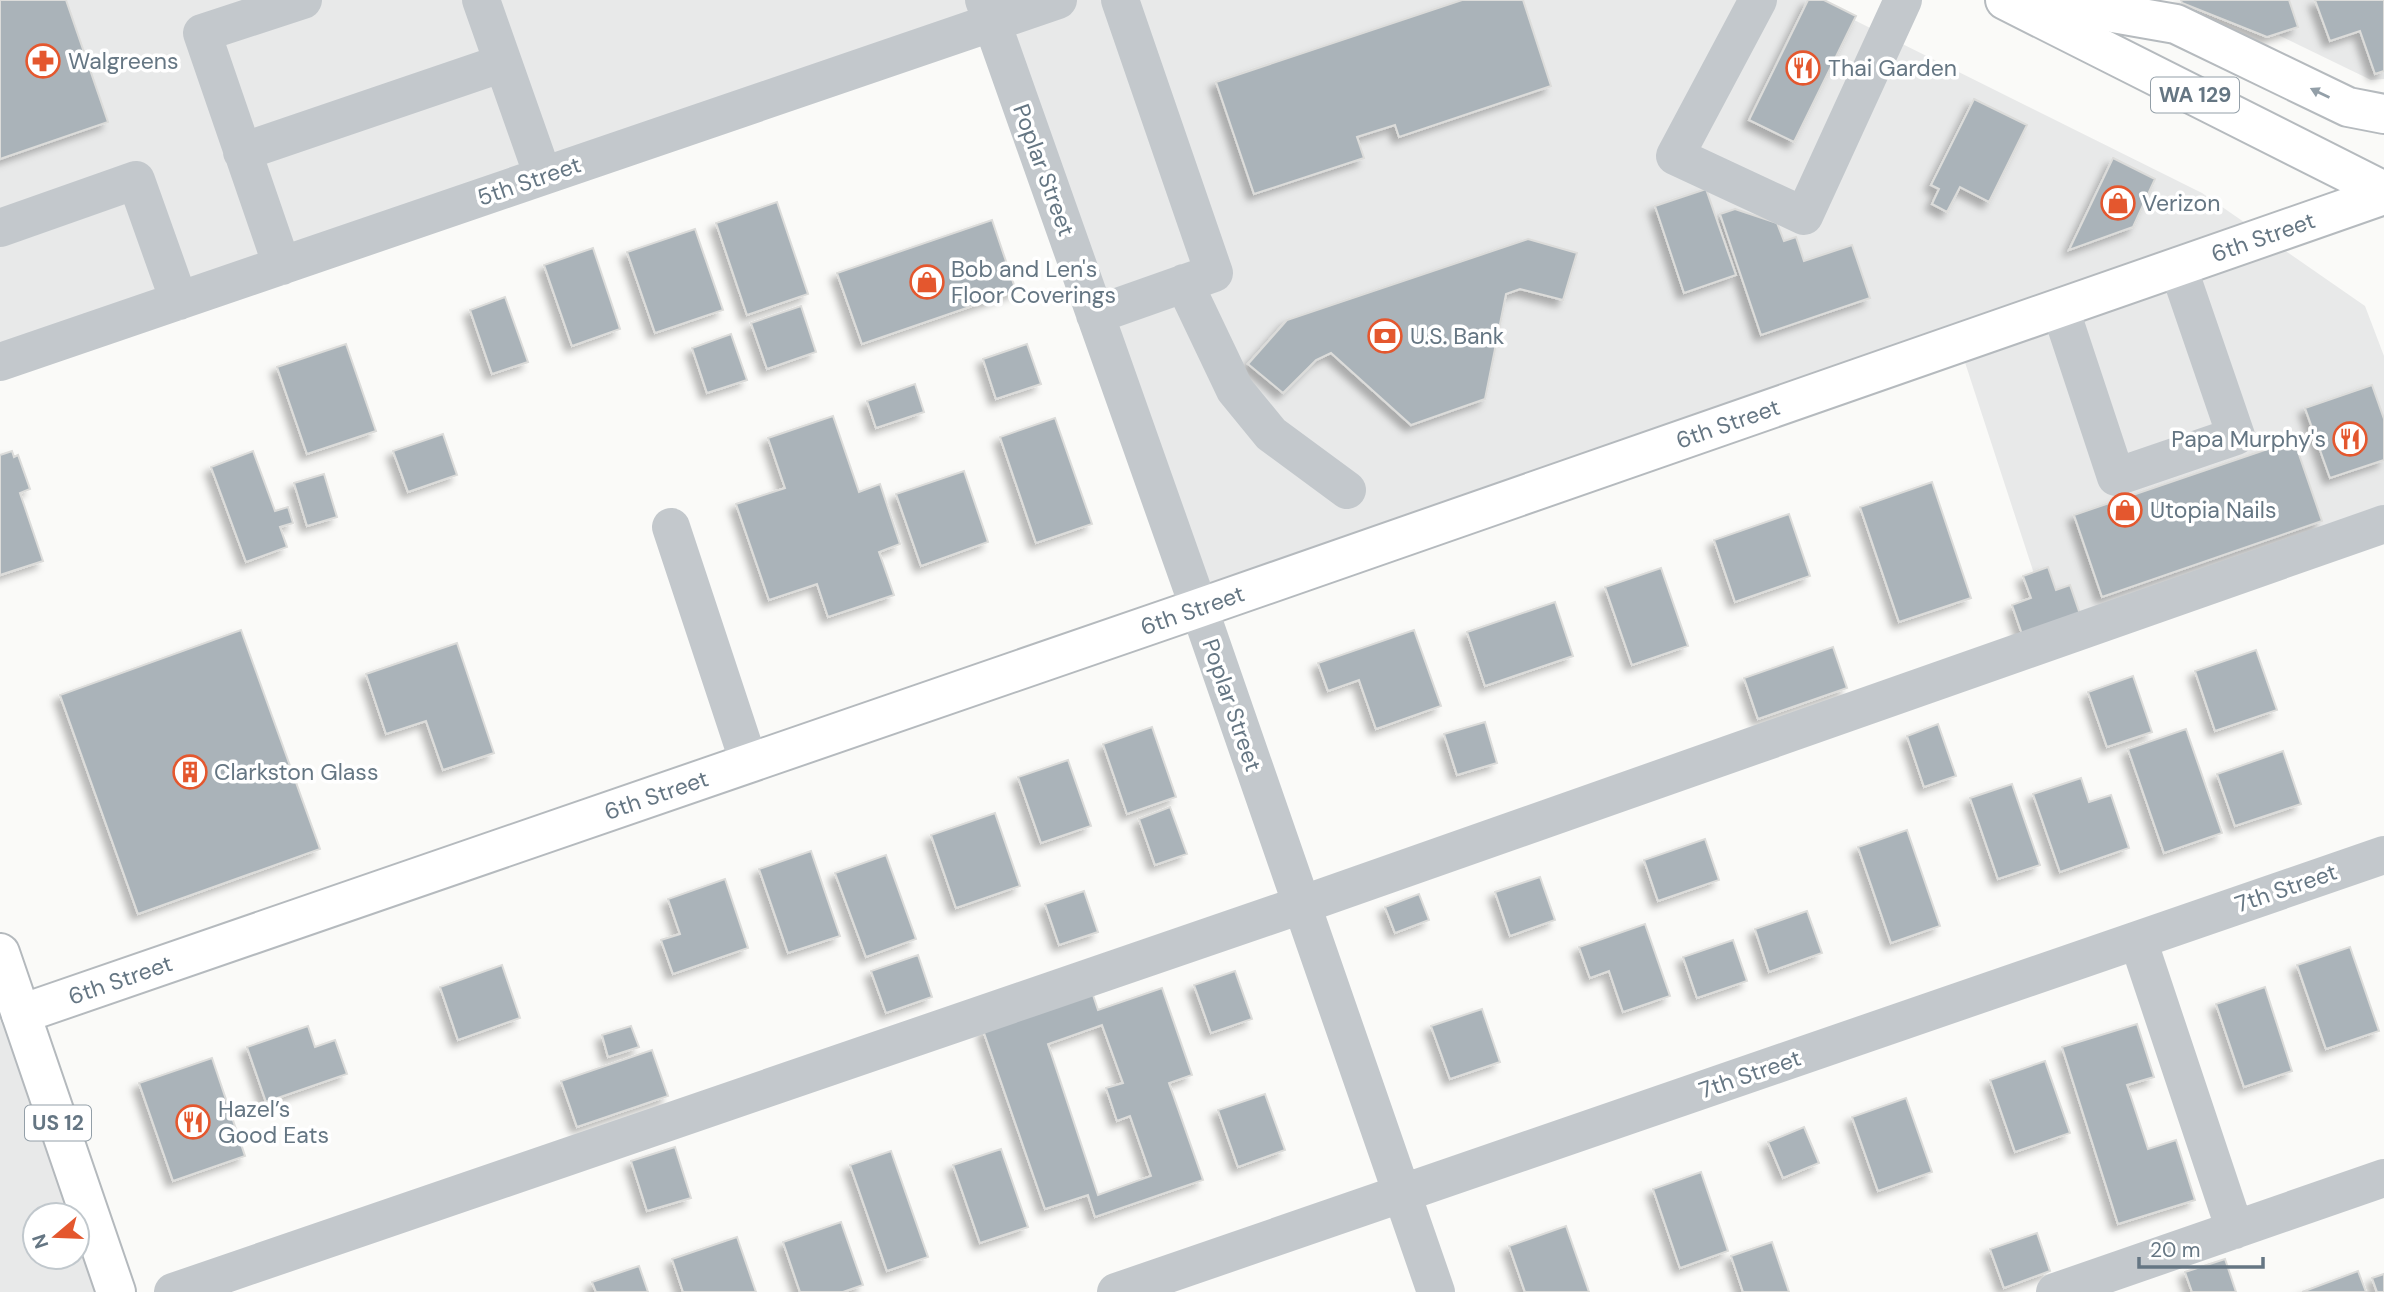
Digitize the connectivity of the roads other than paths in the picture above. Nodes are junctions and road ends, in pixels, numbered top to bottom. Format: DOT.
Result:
graph roads {
  1 [pos="303,0"];
  2 [pos="481,0"];
  3 [pos="1058,0"];
  4 [pos="1120,0"];
  5 [pos="1758,0"];
  6 [pos="1903,0"];
  7 [pos="2005,0"];
  8 [pos="2039,0"];
  9 [pos="988,11"];
  10 [pos="503,63"];
  11 [pos="2384,114"];
  12 [pos="242,152"];
  13 [pos="543,176"];
  14 [pos="2384,193"];
  15 [pos="0,228"];
  16 [pos="282,266"];
  17 [pos="2178,267"];
  18 [pos="1184,283"];
  19 [pos="179,301"];
  20 [pos="2060,308"];
  21 [pos="1095,315"];
  22 [pos="0,362"];
  23 [pos="1347,490"];
  24 [pos="2384,524"];
  25 [pos="671,527"];
  26 [pos="1199,608"];
  27 [pos="750,763"];
  28 [pos="2384,855"];
  29 [pos="1301,905"];
  30 [pos="2138,940"];
  31 [pos="0,953"];
  32 [pos="10,1018"];
  33 [pos="2384,1178"];
  34 [pos="1401,1195"];
  35 [pos="2235,1230"];
  36 [pos="116,1292"];
  37 [pos="173,1292"];
  38 [pos="1116,1292"];
  39 [pos="1436,1292"];
  40 [pos="2055,1292"];
  1 -- 12 [label="street"];
  2 -- 10 [label="street"];
  3 -- 9 [label="street, 5th Street"];
  4 -- 18 [label="street"];
  5 -- 6 [label="street"];
  7 -- 14 [label="main road, WA 129"];
  11 -- 8 [label="main road, WA 129, one-way"];
  9 -- 13 [label="street, 5th Street"];
  9 -- 21 [label="street, Poplar Street"];
  10 -- 12 [label="street"];
  10 -- 13 [label="street"];
  12 -- 16 [label="street"];
  13 -- 16 [label="street, 5th Street"];
  14 -- 17 [label="main road, 6th Street"];
  15 -- 19 [label="street"];
  16 -- 19 [label="street, 5th Street"];
  17 -- 20 [label="main road, 6th Street"];
  17 -- 20 [label="street"];
  18 -- 21 [label="street"];
  18 -- 23 [label="street"];
  19 -- 22 [label="street, 5th Street"];
  20 -- 26 [label="main road, 6th Street"];
  21 -- 26 [label="street, Poplar Street"];
  24 -- 29 [label="street"];
  25 -- 27 [label="street"];
  26 -- 27 [label="main road, 6th Street"];
  26 -- 29 [label="street, Poplar Street"];
  27 -- 32 [label="main road, 6th Street"];
  28 -- 30 [label="street, 7th Street"];
  29 -- 34 [label="street, Poplar Street"];
  29 -- 37 [label="street"];
  30 -- 34 [label="street, 7th Street"];
  30 -- 35 [label="street"];
  31 -- 32 [label="main road, US 12"];
  32 -- 36 [label="main road, US 12"];
  33 -- 35 [label="street"];
  34 -- 38 [label="street, 7th Street"];
  34 -- 39 [label="street, Poplar Street"];
  35 -- 40 [label="street"];
}
